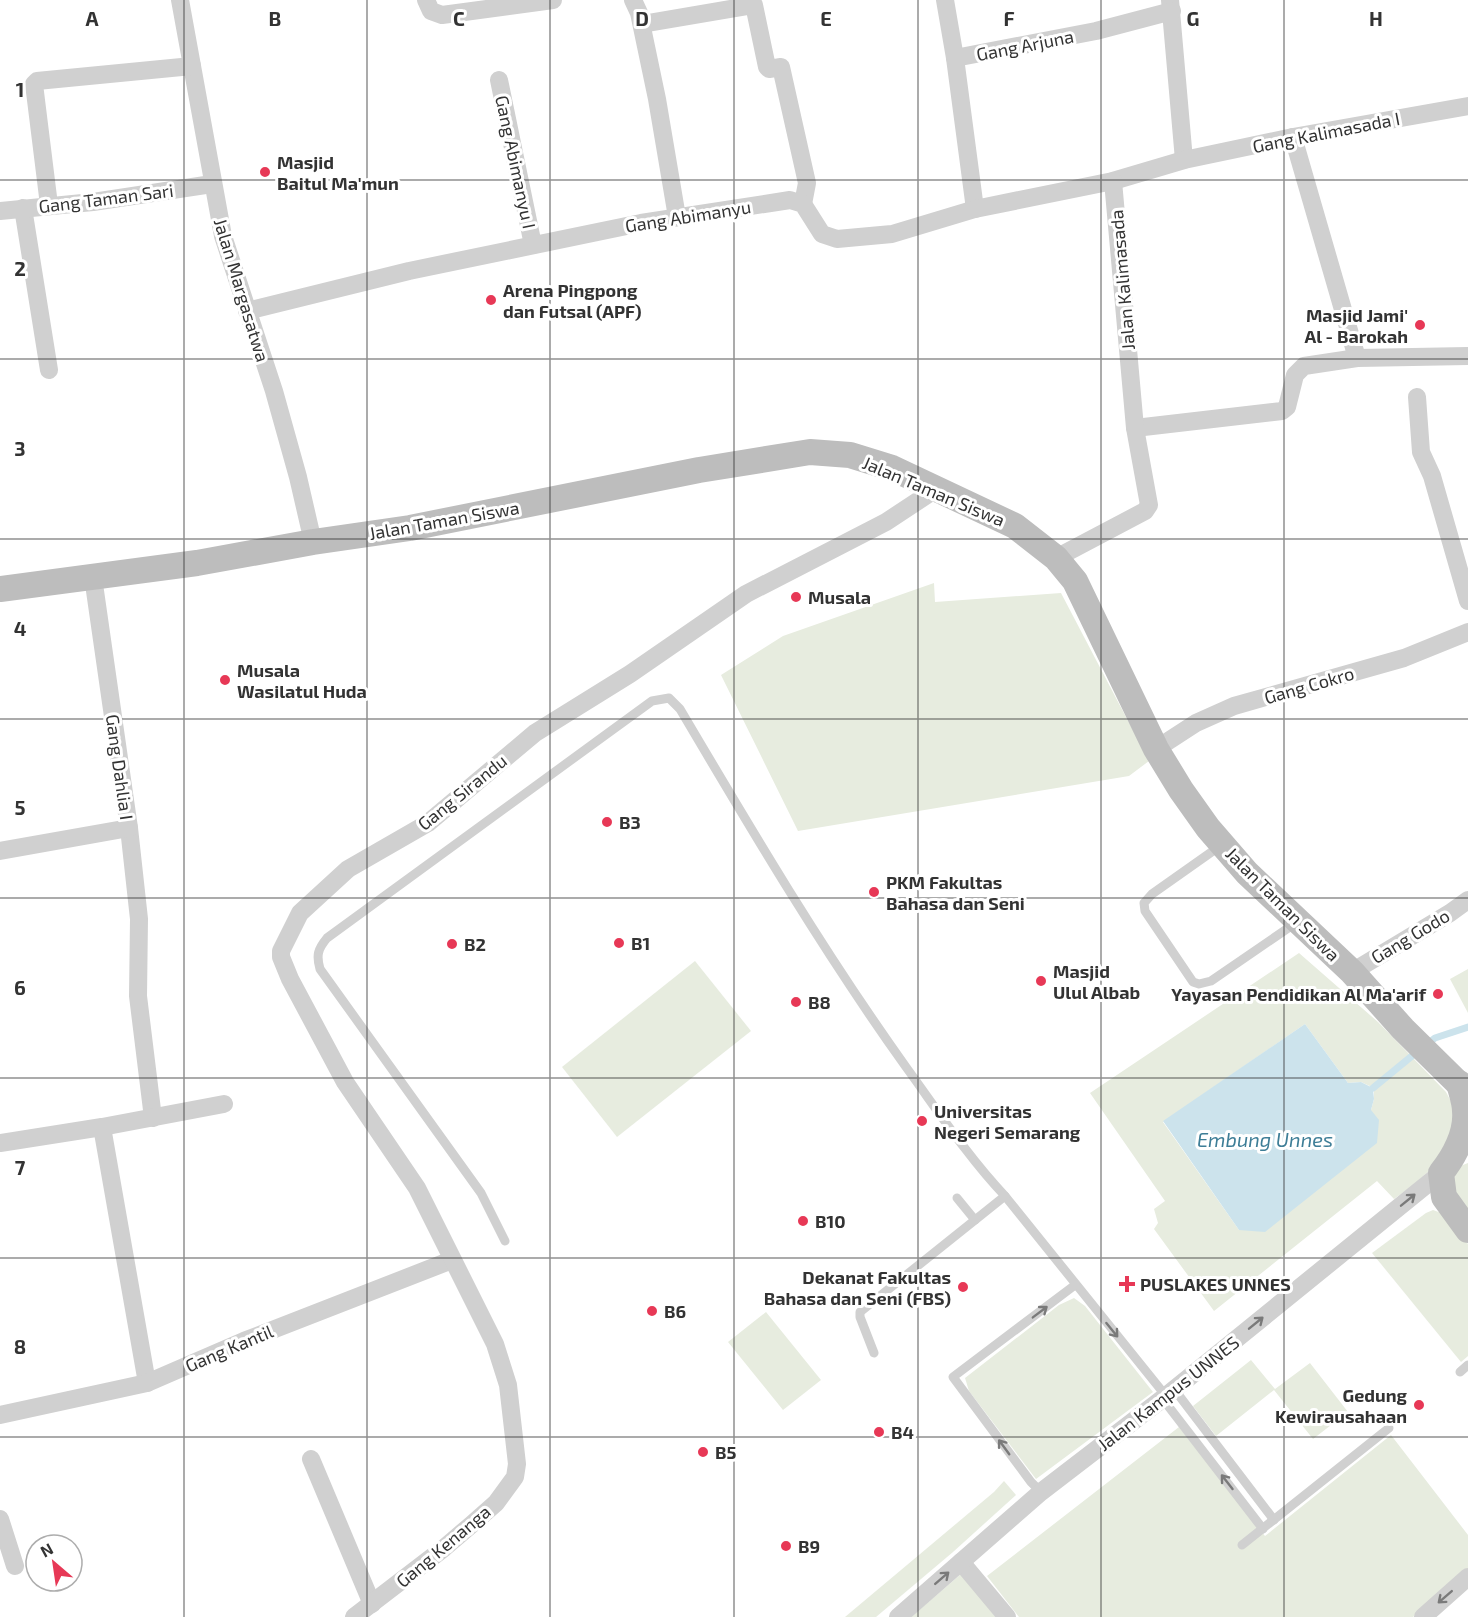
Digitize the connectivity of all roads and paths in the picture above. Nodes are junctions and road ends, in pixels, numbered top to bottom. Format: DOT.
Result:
graph roads {
  1 [pos="180,0"];
  2 [pos="426,0"];
  3 [pos="553,0"];
  4 [pos="633,0"];
  5 [pos="945,0"];
  6 [pos="1171,6"];
  7 [pos="642,24"];
  8 [pos="956,58"];
  9 [pos="192,66"];
  10 [pos="499,80"];
  11 [pos="1468,106"];
  12 [pos="1293,137"];
  13 [pos="1184,160"];
  14 [pos="1113,181"];
  15 [pos="213,184"];
  16 [pos="803,204"];
  17 [pos="49,205"];
  18 [pos="23,208"];
  19 [pos="975,209"];
  20 [pos="0,211"];
  21 [pos="677,217"];
  22 [pos="533,245"];
  23 [pos="247,311"];
  24 [pos="1468,356"];
  25 [pos="1357,358"];
  26 [pos="49,370"];
  27 [pos="1417,397"];
  28 [pos="1135,428"];
  29 [pos="936,489"];
  30 [pos="313,542"];
  31 [pos="1056,558"];
  32 [pos="93,578"];
  33 [pos="0,589"];
  34 [pos="1468,601"];
  35 [pos="1468,632"];
  36 [pos="1156,749"];
  37 [pos="129,828"];
  38 [pos="1222,844"];
  39 [pos="0,851"];
  40 [pos="1468,900"];
  41 [pos="1297,922"];
  42 [pos="1352,972"];
  43 [pos="1463,1088"];
  44 [pos="224,1104"];
  45 [pos="153,1118"];
  46 [pos="1466,1126"];
  47 [pos="102,1127"];
  48 [pos="0,1143"];
  49 [pos="1453,1163"];
  50 [pos="1005,1196"];
  51 [pos="957,1198"];
  52 [pos="975,1220"];
  53 [pos="1468,1230"];
  54 [pos="505,1241"];
  55 [pos="452,1260"];
  56 [pos="1075,1285"];
  57 [pos="874,1353"];
  58 [pos="147,1383"];
  59 [pos="1167,1394"];
  60 [pos="0,1415"];
  61 [pos="1389,1428"];
  62 [pos="311,1459"];
  63 [pos="1041,1492"];
  64 [pos="0,1519"];
  65 [pos="1274,1520"];
  66 [pos="1263,1529"];
  67 [pos="1242,1545"];
  68 [pos="961,1562"];
  69 [pos="15,1566"];
  70 [pos="1468,1577"];
  71 [pos="372,1604"];
  72 [pos="354,1617"];
  73 [pos="898,1617"];
  74 [pos="1007,1617"];
  75 [pos="1423,1617"];
  1 -- 9 [label="street, Jalan Margasatwa"];
  2 -- 3 [label="street"];
  4 -- 7 [label="street"];
  5 -- 8 [label="street"];
  6 -- 8 [label="street, Gang Arjuna"];
  6 -- 13 [label="street"];
  7 -- 16 [label="street"];
  7 -- 21 [label="street"];
  8 -- 19 [label="street, Gang Arjuna"];
  9 -- 15 [label="street, Jalan Margasatwa"];
  9 -- 17 [label="street"];
  10 -- 22 [label="street, Gang Abimanyu I"];
  11 -- 12 [label="street, Gang Kalimasada I"];
  12 -- 13 [label="street, Gang Kalimasada I"];
  12 -- 25 [label="street"];
  13 -- 14 [label="street"];
  14 -- 19 [label="street"];
  14 -- 28 [label="street, Jalan Kalimasada"];
  15 -- 17 [label="street, Gang Taman Sari"];
  15 -- 23 [label="street, Jalan Margasatwa"];
  16 -- 19 [label="street"];
  16 -- 21 [label="street, Gang Abimanyu"];
  17 -- 18 [label="street, Gang Taman Sari"];
  18 -- 20 [label="street, Gang Taman Sari"];
  18 -- 26 [label="street"];
  21 -- 22 [label="street, Gang Abimanyu"];
  22 -- 23 [label="street, Gang Abimanyu"];
  23 -- 30 [label="street, Jalan Margasatwa"];
  24 -- 25 [label="street"];
  25 -- 28 [label="street"];
  27 -- 34 [label="street"];
  28 -- 31 [label="street, Jalan Kalimasada"];
  29 -- 30 [label="main road, Jalan Taman Siswa"];
  29 -- 31 [label="main road, Jalan Taman Siswa"];
  29 -- 55 [label="street, Gang Sirandu"];
  30 -- 32 [label="main road, Jalan Taman Siswa"];
  31 -- 36 [label="main road, Jalan Taman Siswa"];
  32 -- 33 [label="main road, Jalan Taman Siswa"];
  32 -- 37 [label="street, Gang Dahlia I"];
  35 -- 36 [label="street, Gang Cokro"];
  36 -- 38 [label="main road, Jalan Taman Siswa"];
  37 -- 39 [label="street, Gang Dahlia I"];
  37 -- 45 [label="street"];
  38 -- 41 [label="main road, Jalan Taman Siswa"];
  38 -- 41 [label="lane"];
  40 -- 42 [label="street, Gang Godo"];
  41 -- 42 [label="main road, Jalan Taman Siswa"];
  42 -- 43 [label="main road, Jalan Taman Siswa"];
  43 -- 46 [label="main road, Jalan Taman Siswa"];
  44 -- 45 [label="street"];
  45 -- 47 [label="street"];
  46 -- 49 [label="main road, Jalan Taman Siswa"];
  47 -- 48 [label="street"];
  47 -- 58 [label="street"];
  49 -- 53 [label="main road"];
  59 -- 49 [label="street, Jalan Kampus UNNES, one-way"];
  50 -- 52 [label="lane"];
  50 -- 54 [label="lane"];
  50 -- 56 [label="lane"];
  51 -- 52 [label="lane"];
  52 -- 57 [label="lane"];
  55 -- 58 [label="street, Gang Kantil"];
  55 -- 71 [label="street, Gang Kenanga"];
  56 -- 59 [label="lane, one-way"];
  63 -- 56 [label="lane, one-way"];
  58 -- 60 [label="street, Gang Kantil"];
  59 -- 63 [label="street, Jalan Kampus UNNES"];
  59 -- 65 [label="lane"];
  66 -- 59 [label="lane, one-way"];
  61 -- 65 [label="lane"];
  62 -- 71 [label="street"];
  63 -- 68 [label="street, Jalan Kampus UNNES"];
  64 -- 69 [label="street"];
  65 -- 66 [label="lane"];
  66 -- 67 [label="lane"];
  73 -- 68 [label="street, Jalan Kampus UNNES, one-way"];
  68 -- 74 [label="street"];
  70 -- 75 [label="street, one-way"];
  71 -- 72 [label="street, Gang Kenanga"];
}
